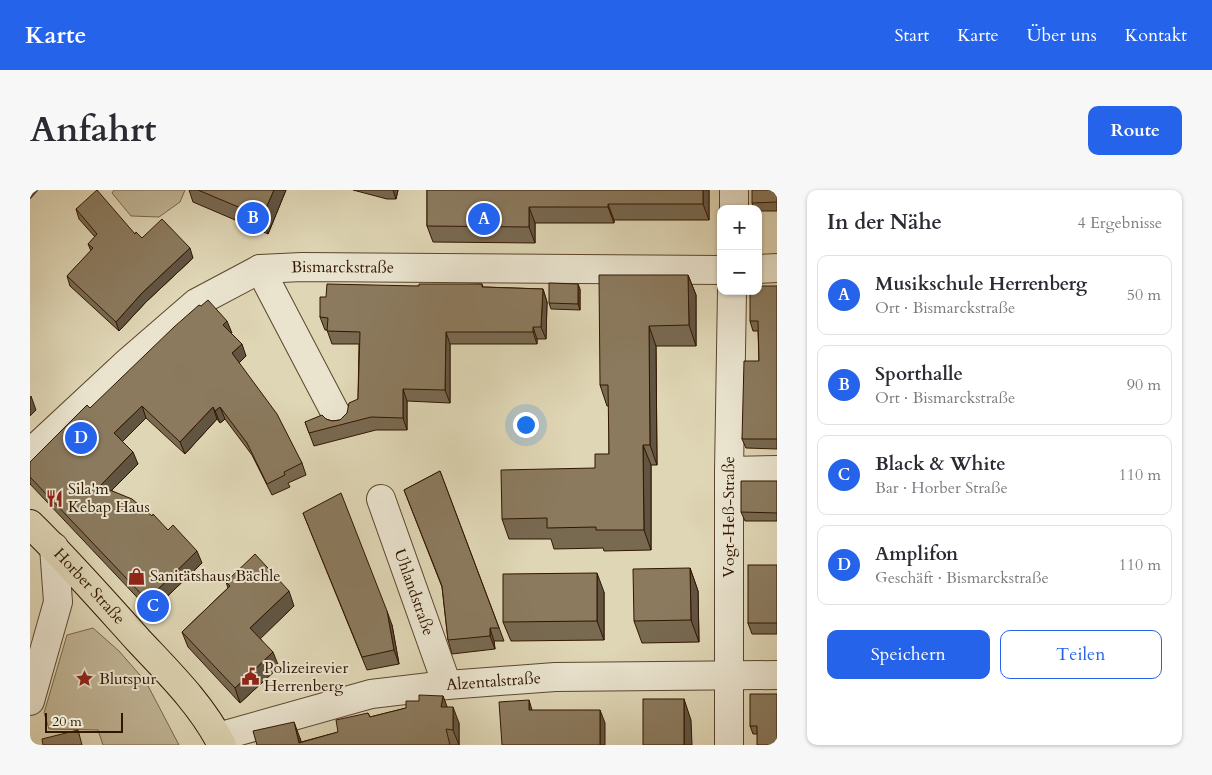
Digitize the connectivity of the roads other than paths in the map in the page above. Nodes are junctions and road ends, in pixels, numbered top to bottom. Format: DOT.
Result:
graph roads {
  1 [pos="734,190"];
  2 [pos="734,205"];
  3 [pos="777,268"];
  4 [pos="260,269"];
  5 [pos="762,269"];
  6 [pos="717,270"];
  7 [pos="732,295"];
  8 [pos="338,418"];
  9 [pos="30,453"];
  10 [pos="777,470"];
  11 [pos="729,472"];
  12 [pos="381,499"];
  13 [pos="30,524"];
  14 [pos="54,547"];
  15 [pos="728,675"];
  16 [pos="777,675"];
  17 [pos="447,685"];
  18 [pos="30,701"];
  19 [pos="220,741"];
  20 [pos="729,745"];
  1 -- 2 [label="street"];
  3 -- 5 [label="street"];
  4 -- 6 [label="street, Bismarckstraße"];
  4 -- 8 [label="street"];
  4 -- 9 [label="street, Bismarckstraße"];
  7 -- 11 [label="street, Vogt-Heß-Straße"];
  10 -- 11 [label="street"];
  11 -- 15 [label="street, Vogt-Heß-Straße"];
  12 -- 17 [label="street, Uhlandstraße"];
  13 -- 14 [label="main road, Horber Straße"];
  14 -- 18 [label="street"];
  14 -- 19 [label="main road, Horber Straße"];
  15 -- 16 [label="street, Alzentalstraße"];
  15 -- 17 [label="street, Alzentalstraße"];
  15 -- 20 [label="street, Vogt-Heß-Straße"];
  17 -- 19 [label="street, Alzentalstraße"];
}
